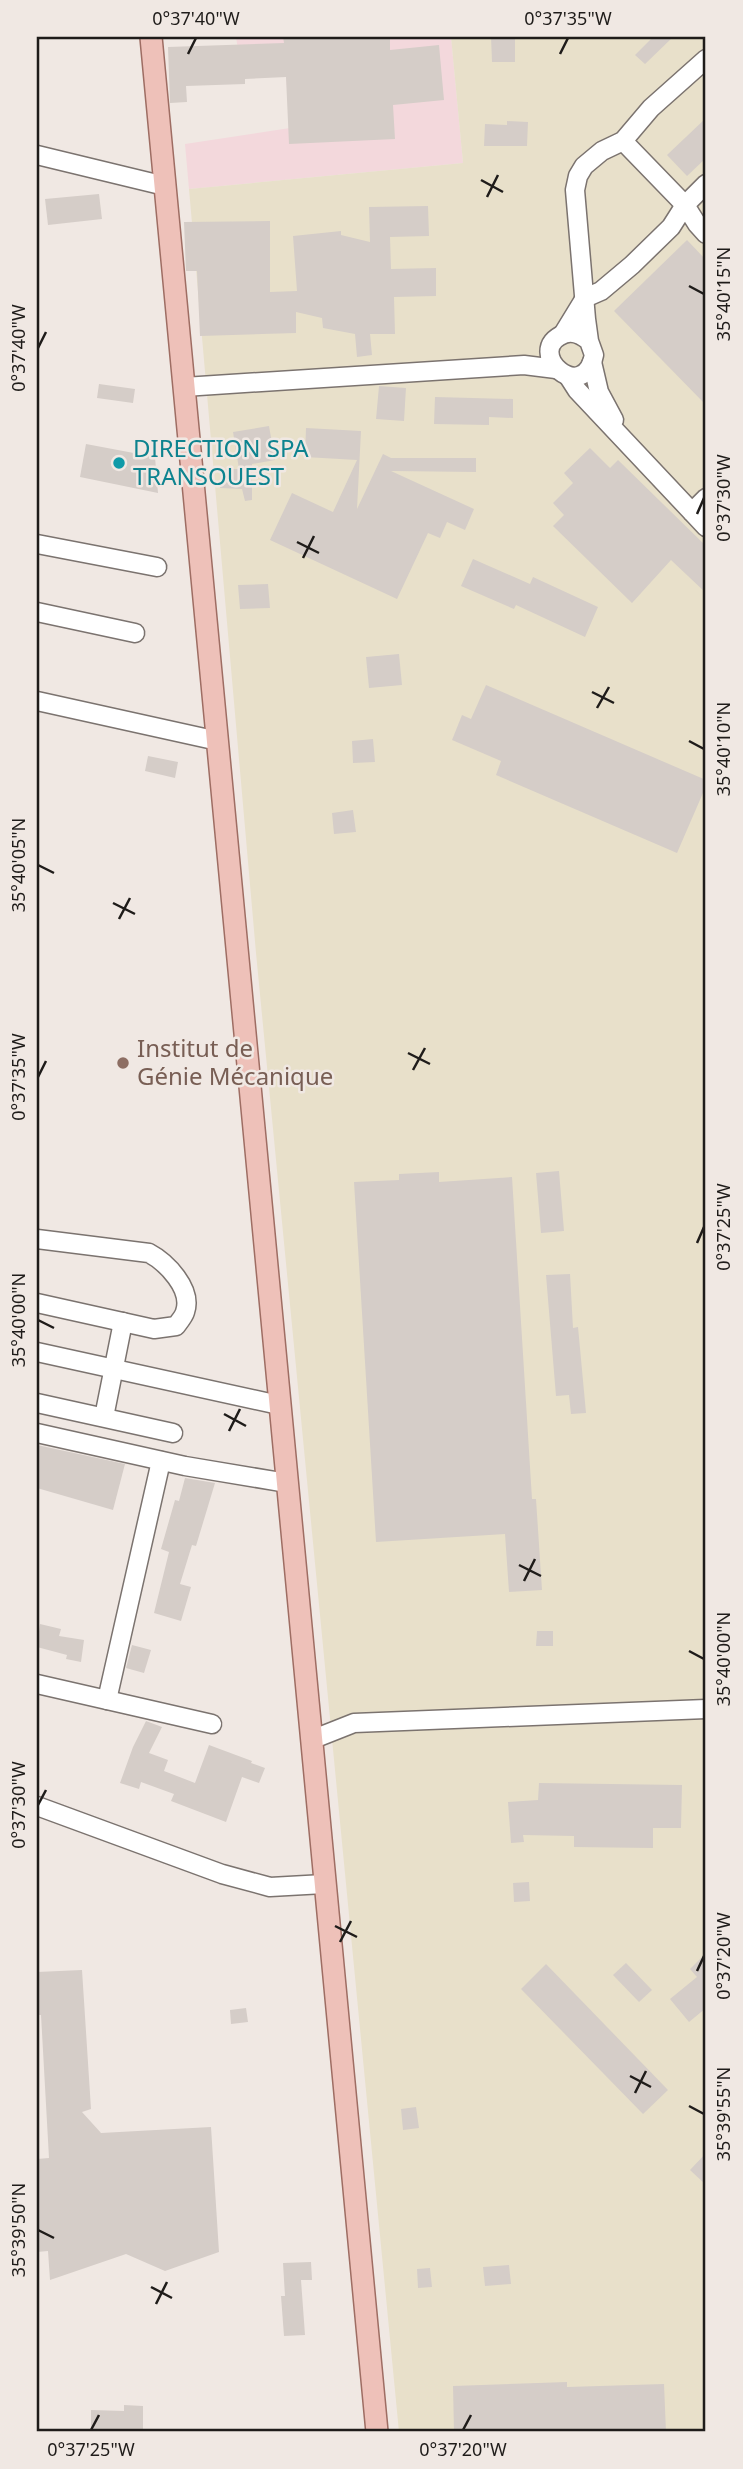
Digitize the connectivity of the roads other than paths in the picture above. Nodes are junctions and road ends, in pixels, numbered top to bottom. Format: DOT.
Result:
graph roads {
  1 [pos="151,39"];
  2 [pos="706,59"];
  3 [pos="623,141"];
  4 [pos="37,155"];
  5 [pos="706,184"];
  6 [pos="165,186"];
  7 [pos="685,205"];
  8 [pos="706,234"];
  9 [pos="585,298"];
  10 [pos="564,334"];
  11 [pos="589,341"];
  12 [pos="551,349"];
  13 [pos="592,362"];
  14 [pos="524,365"];
  15 [pos="562,372"];
  16 [pos="184,387"];
  17 [pos="638,455"];
  18 [pos="706,498"];
  19 [pos="692,512"];
  20 [pos="706,527"];
  21 [pos="37,544"];
  22 [pos="157,567"];
  23 [pos="37,612"];
  24 [pos="135,633"];
  25 [pos="37,701"];
  26 [pos="218,741"];
  27 [pos="37,1239"];
  28 [pos="37,1303"];
  29 [pos="123,1322"];
  30 [pos="37,1352"];
  31 [pos="113,1370"];
  32 [pos="37,1403"];
  33 [pos="279,1405"];
  34 [pos="104,1418"];
  35 [pos="37,1433"];
  36 [pos="173,1433"];
  37 [pos="161,1461"];
  38 [pos="287,1483"];
  39 [pos="37,1684"];
  40 [pos="107,1700"];
  41 [pos="706,1709"];
  42 [pos="212,1724"];
  43 [pos="311,1740"];
  44 [pos="37,1806"];
  45 [pos="324,1884"];
  46 [pos="377,2432"];
  1 -- 6 [label="main road"];
  2 -- 3 [label="street"];
  3 -- 7 [label="street"];
  3 -- 9 [label="street"];
  4 -- 6 [label="street"];
  5 -- 7 [label="street"];
  6 -- 16 [label="main road"];
  7 -- 8 [label="street"];
  7 -- 9 [label="street"];
  9 -- 10 [label="street"];
  9 -- 11 [label="street"];
  10 -- 11 [label="street"];
  10 -- 12 [label="street"];
  11 -- 13 [label="street"];
  12 -- 14 [label="street"];
  12 -- 15 [label="street"];
  13 -- 15 [label="street"];
  13 -- 17 [label="street"];
  14 -- 15 [label="street"];
  14 -- 16 [label="street"];
  15 -- 17 [label="street"];
  16 -- 26 [label="main road"];
  17 -- 19 [label="street"];
  18 -- 19 [label="street"];
  19 -- 20 [label="street"];
  21 -- 22 [label="street"];
  23 -- 24 [label="street"];
  25 -- 26 [label="street"];
  26 -- 33 [label="main road"];
  27 -- 29 [label="street"];
  28 -- 29 [label="street"];
  29 -- 31 [label="street"];
  30 -- 31 [label="street"];
  31 -- 33 [label="street"];
  31 -- 34 [label="street"];
  32 -- 34 [label="street"];
  33 -- 38 [label="main road"];
  34 -- 36 [label="street"];
  35 -- 37 [label="street"];
  37 -- 38 [label="street"];
  37 -- 40 [label="street"];
  38 -- 43 [label="main road"];
  39 -- 40 [label="street"];
  40 -- 42 [label="street"];
  41 -- 43 [label="street"];
  43 -- 45 [label="main road"];
  44 -- 45 [label="street"];
  45 -- 46 [label="main road"];
}
